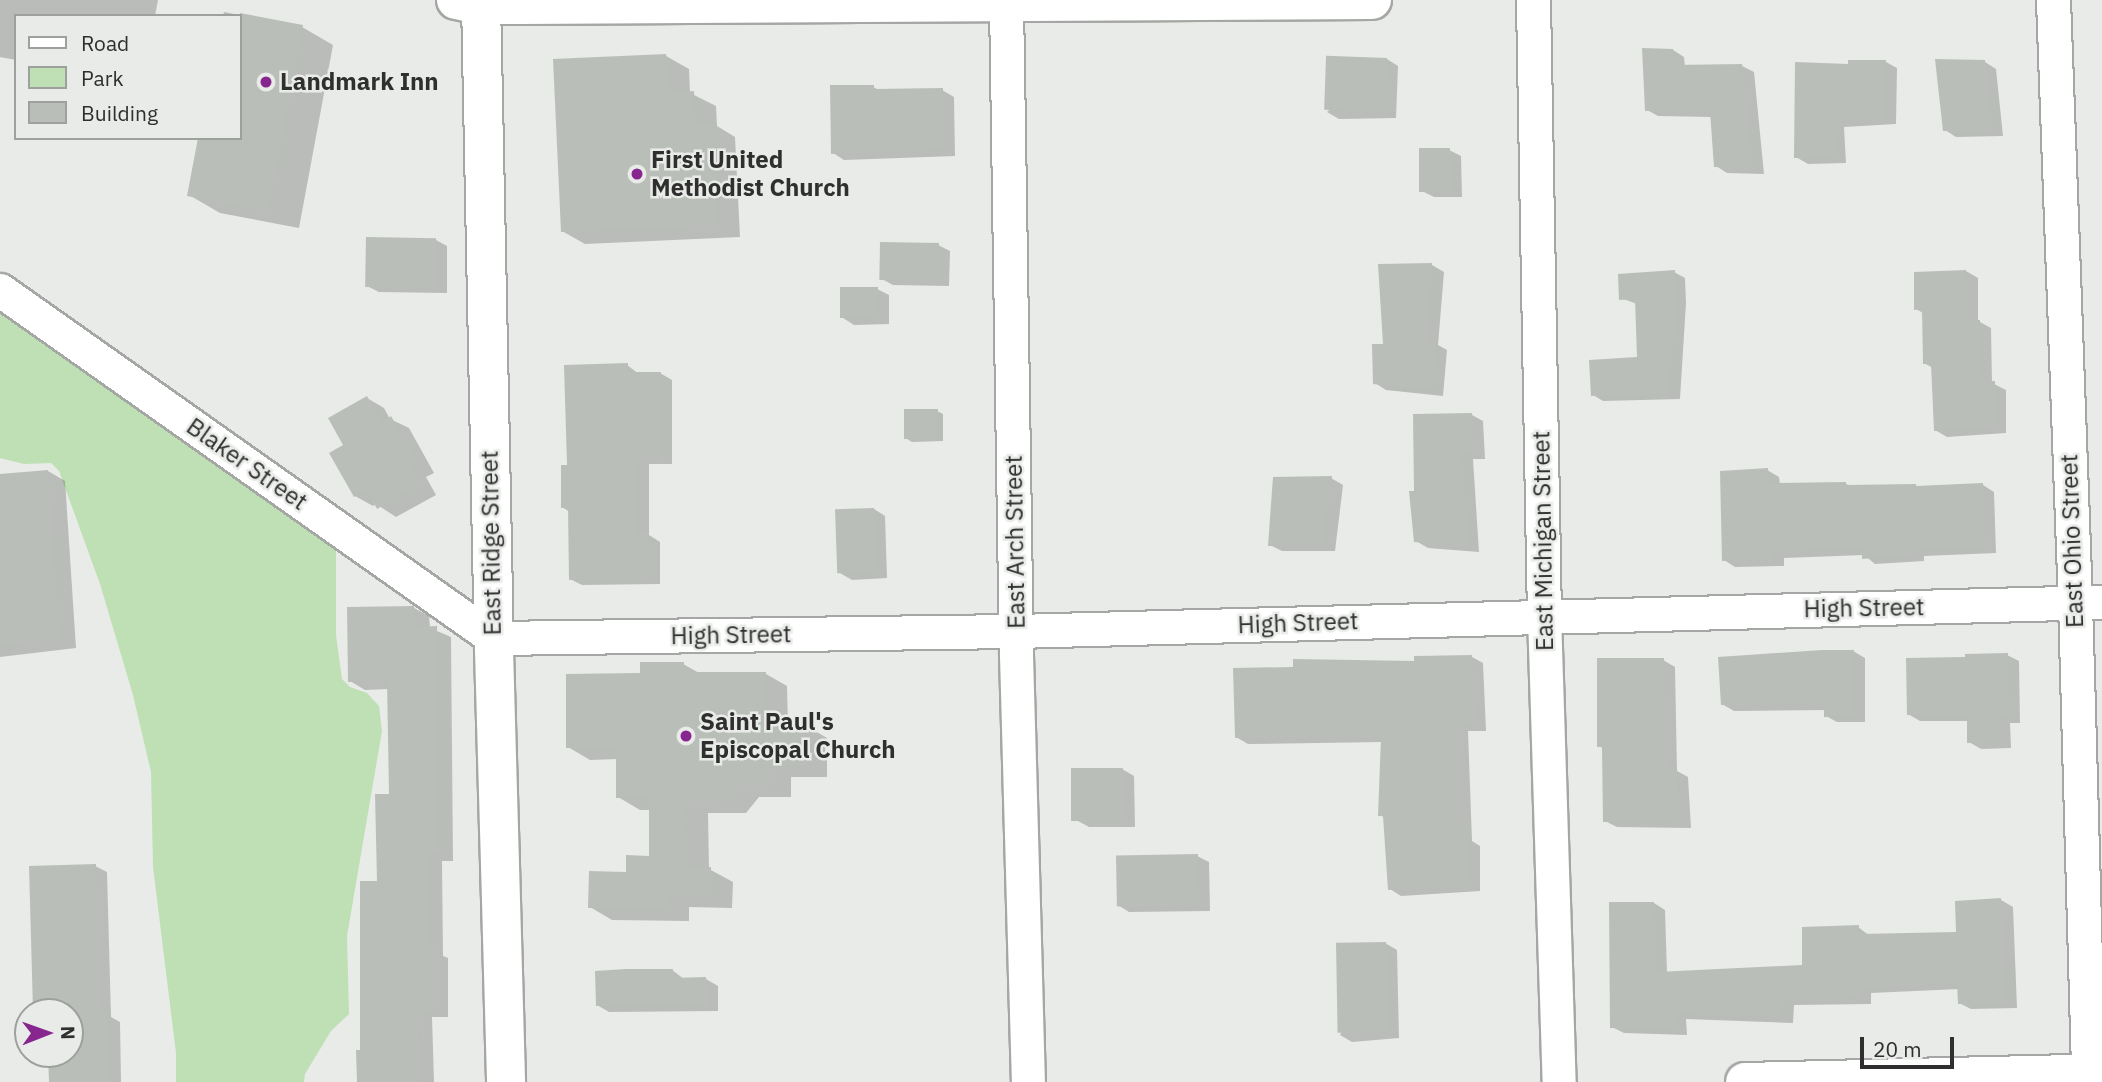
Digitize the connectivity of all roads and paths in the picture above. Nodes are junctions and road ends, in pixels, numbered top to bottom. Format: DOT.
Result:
graph roads {
  1 [pos="1372,0"];
  2 [pos="1533,0"];
  3 [pos="2053,0"];
  4 [pos="1006,1"];
  5 [pos="472,2"];
  6 [pos="0,290"];
  7 [pos="2088,602"];
  8 [pos="1544,615"];
  9 [pos="1016,631"];
  10 [pos="493,638"];
  11 [pos="2093,1076"];
  12 [pos="506,1082"];
  13 [pos="1028,1082"];
  14 [pos="1559,1082"];
  15 [pos="1745,1082"];
  1 -- 4 [label="street"];
  2 -- 8 [label="street, East Michigan Street"];
  3 -- 7 [label="street, East Ohio Street"];
  4 -- 5 [label="street"];
  4 -- 9 [label="street, East Arch Street"];
  5 -- 10 [label="street, East Ridge Street"];
  6 -- 10 [label="street, Blaker Street"];
  7 -- 8 [label="street, High Street"];
  7 -- 11 [label="street, East Ohio Street"];
  8 -- 9 [label="street, High Street"];
  8 -- 14 [label="street, East Michigan Street"];
  9 -- 10 [label="street, High Street"];
  9 -- 13 [label="street, East Arch Street"];
  10 -- 12 [label="street, East Ridge Street"];
  11 -- 15 [label="street"];
}
